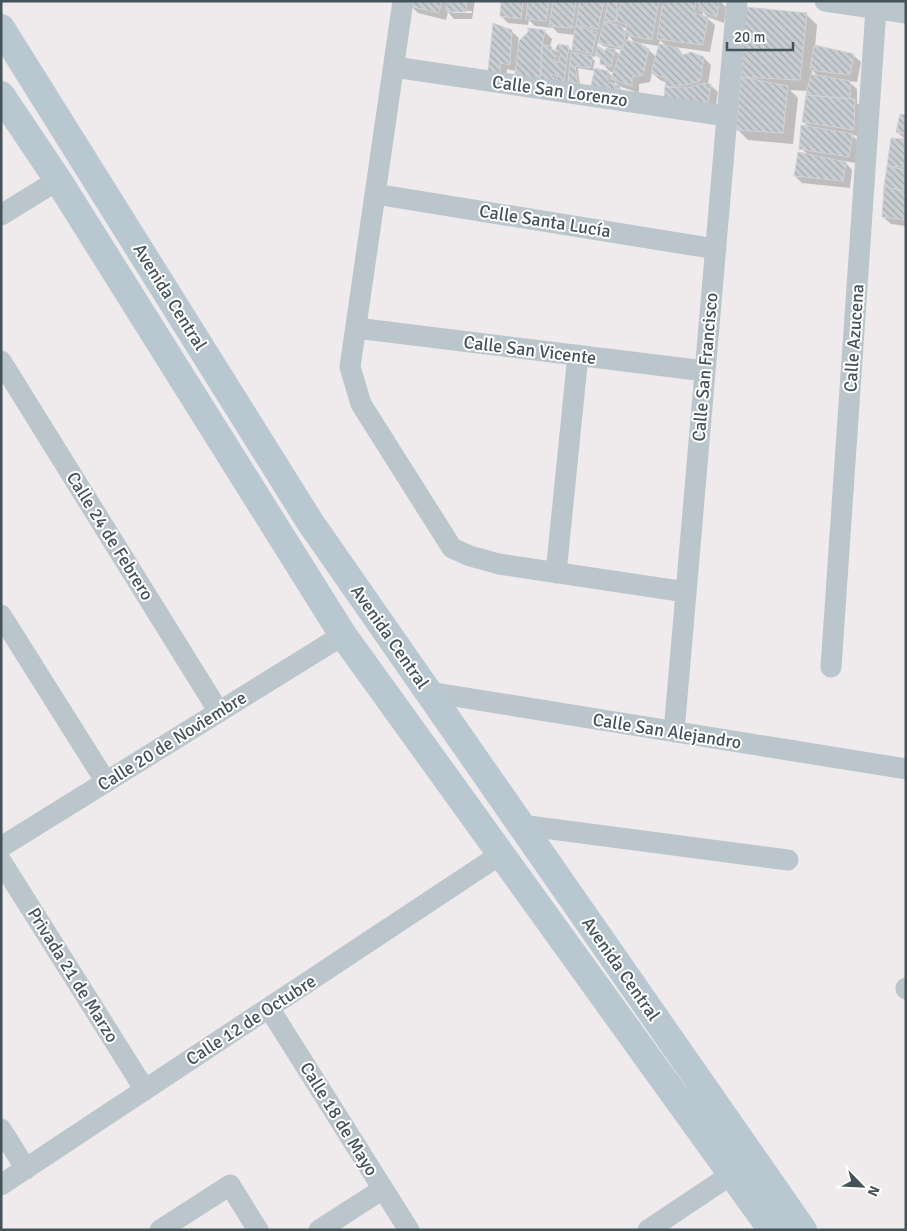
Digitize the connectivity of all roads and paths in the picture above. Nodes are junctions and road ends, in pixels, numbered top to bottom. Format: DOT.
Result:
graph roads {
  1 [pos="403,1"];
  2 [pos="737,1"];
  3 [pos="825,1"];
  4 [pos="876,9"];
  5 [pos="906,13"];
  6 [pos="1,28"];
  7 [pos="394,67"];
  8 [pos="1,96"];
  9 [pos="727,116"];
  10 [pos="58,180"];
  11 [pos="375,194"];
  12 [pos="1,216"];
  13 [pos="716,249"];
  14 [pos="356,328"];
  15 [pos="578,356"];
  16 [pos="1,361"];
  17 [pos="705,371"];
  18 [pos="556,573"];
  19 [pos="686,592"];
  20 [pos="1,615"];
  21 [pos="343,635"];
  22 [pos="831,667"];
  23 [pos="429,692"];
  24 [pos="219,712"];
  25 [pos="674,732"];
  26 [pos="906,769"];
  27 [pos="106,782"];
  28 [pos="521,825"];
  29 [pos="1,847"];
  30 [pos="501,854"];
  31 [pos="788,860"];
  32 [pos="1,861"];
  33 [pos="269,1008"];
  34 [pos="655,1017"];
  35 [pos="630,1033"];
  36 [pos="145,1090"];
  37 [pos="1,1130"];
  38 [pos="26,1169"];
  39 [pos="732,1174"];
  40 [pos="1,1185"];
  41 [pos="383,1189"];
  42 [pos="399,1226"];
  43 [pos="160,1230"];
  44 [pos="258,1230"];
  45 [pos="319,1230"];
  46 [pos="648,1230"];
  47 [pos="772,1230"];
  48 [pos="803,1230"];
  1 -- 7 [label="street"];
  2 -- 9 [label="street, Calle San Francisco"];
  3 -- 4 [label="street"];
  4 -- 5 [label="street"];
  4 -- 22 [label="street, Calle Azucena"];
  6 -- 23 [label="main road, Avenida Central"];
  7 -- 9 [label="street, Calle San Lorenzo"];
  7 -- 11 [label="street"];
  8 -- 10 [label="main road, Avenida Central"];
  9 -- 13 [label="street, Calle San Francisco"];
  10 -- 12 [label="street"];
  10 -- 21 [label="main road, Avenida Central"];
  11 -- 13 [label="street, Calle Santa Lucía"];
  11 -- 14 [label="street"];
  13 -- 17 [label="street, Calle San Francisco"];
  14 -- 15 [label="street, Calle San Vicente"];
  14 -- 18 [label="street"];
  15 -- 17 [label="street, Calle San Vicente"];
  15 -- 18 [label="street"];
  16 -- 24 [label="street, Calle 24 de Febrero"];
  17 -- 19 [label="street, Calle San Francisco"];
  18 -- 19 [label="street"];
  19 -- 25 [label="street, Calle San Francisco"];
  20 -- 27 [label="street"];
  21 -- 24 [label="street, Calle 20 de Noviembre"];
  21 -- 30 [label="main road, Avenida Central"];
  23 -- 25 [label="street, Calle San Alejandro"];
  23 -- 28 [label="main road, Avenida Central"];
  24 -- 27 [label="street, Calle 20 de Noviembre"];
  25 -- 26 [label="street, Calle San Alejandro"];
  27 -- 29 [label="street, Calle 20 de Noviembre"];
  28 -- 31 [label="street"];
  28 -- 34 [label="main road, Avenida Central"];
  30 -- 33 [label="street, Calle 12 de Octubre"];
  30 -- 35 [label="main road, Avenida Central"];
  32 -- 36 [label="street, Privada 21 de Marzo"];
  33 -- 36 [label="street, Calle 12 de Octubre"];
  33 -- 41 [label="street, Calle 18 de Mayo"];
  34 -- 35 [label="main road"];
  34 -- 48 [label="main road, Avenida Central"];
  35 -- 39 [label="main road, Avenida Central"];
  36 -- 38 [label="street, Calle 12 de Octubre"];
  37 -- 38 [label="street"];
  38 -- 40 [label="street, Calle 12 de Octubre"];
  39 -- 46 [label="street"];
  39 -- 47 [label="main road, Avenida Central"];
  41 -- 42 [label="street, Calle 18 de Mayo"];
  41 -- 45 [label="street"];
  43 -- 44 [label="street"];
}
